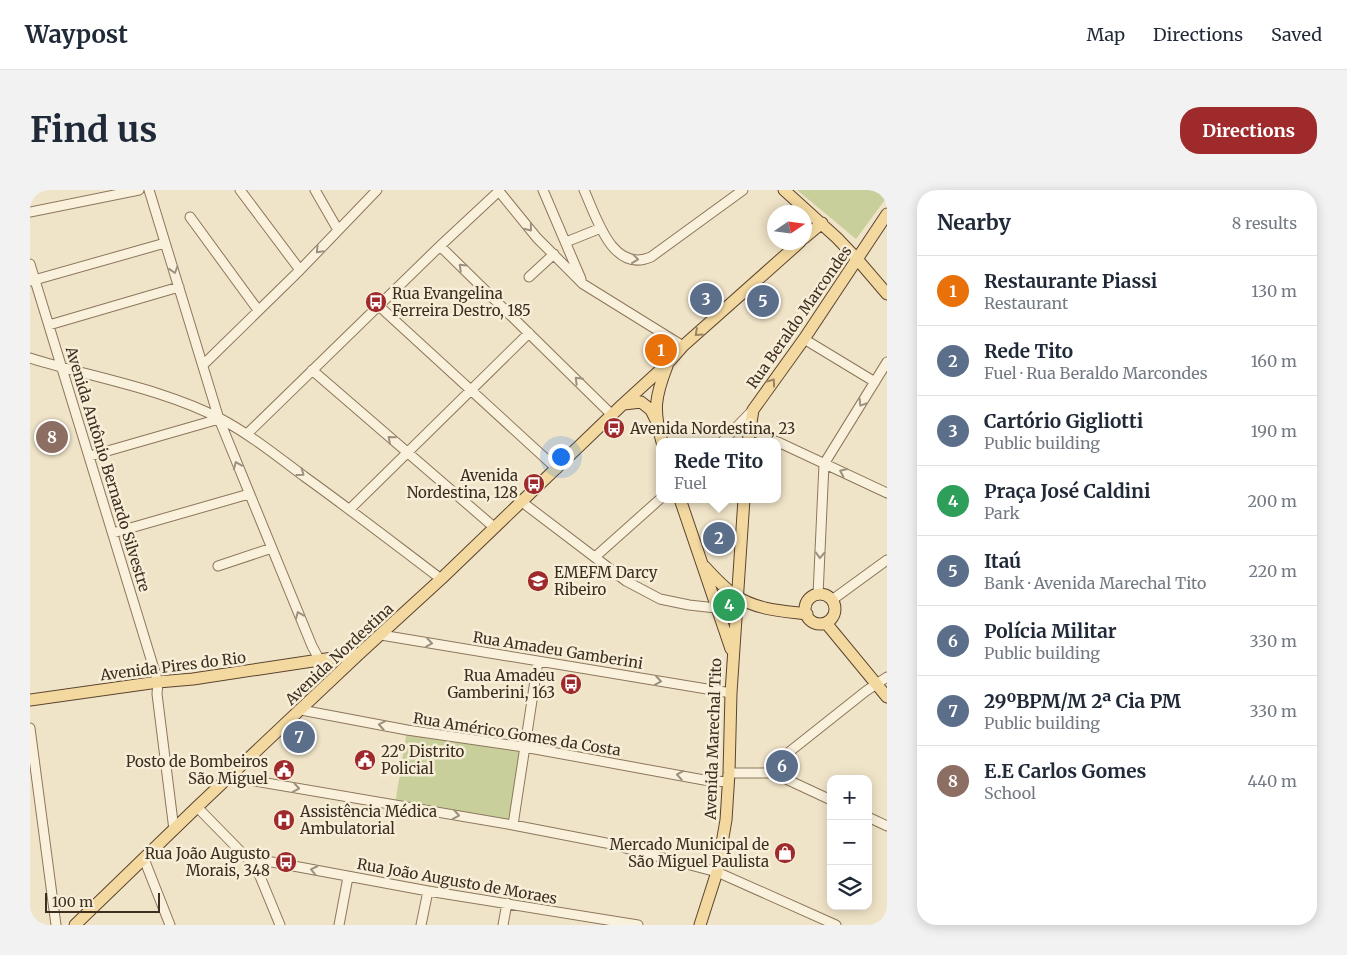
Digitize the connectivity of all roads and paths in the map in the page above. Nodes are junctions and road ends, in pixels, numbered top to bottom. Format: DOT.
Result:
graph roads {
  1 [pos="140,190"];
  2 [pos="149,190"];
  3 [pos="240,190"];
  4 [pos="315,190"];
  5 [pos="376,190"];
  6 [pos="543,190"];
  7 [pos="584,190"];
  8 [pos="744,190"];
  9 [pos="784,190"];
  10 [pos="498,191"];
  11 [pos="122,192"];
  12 [pos="30,212"];
  13 [pos="887,214"];
  14 [pos="190,217"];
  15 [pos="822,223"];
  16 [pos="601,228"];
  17 [pos="338,230"];
  18 [pos="812,231"];
  19 [pos="566,242"];
  20 [pos="166,243"];
  21 [pos="440,246"];
  22 [pos="791,250"];
  23 [pos="554,254"];
  24 [pos="858,259"];
  25 [pos="30,264"];
  26 [pos="300,270"];
  27 [pos="529,277"];
  28 [pos="32,280"];
  29 [pos="583,284"];
  30 [pos="179,287"];
  31 [pos="887,294"];
  32 [pos="379,306"];
  33 [pos="258,310"];
  34 [pos="49,325"];
  35 [pos="529,333"];
  36 [pos="804,339"];
  37 [pos="683,346"];
  38 [pos="30,358"];
  39 [pos="669,362"];
  40 [pos="887,362"];
  41 [pos="204,364"];
  42 [pos="63,368"];
  43 [pos="312,370"];
  44 [pos="875,382"];
  45 [pos="469,390"];
  46 [pos="622,405"];
  47 [pos="753,410"];
  48 [pos="612,415"];
  49 [pos="219,418"];
  50 [pos="656,420"];
  51 [pos="749,429"];
  52 [pos="247,434"];
  53 [pos="661,438"];
  54 [pos="726,438"];
  55 [pos="748,438"];
  56 [pos="768,438"];
  57 [pos="781,444"];
  58 [pos="407,452"];
  59 [pos="90,456"];
  60 [pos="824,464"];
  61 [pos="556,469"];
  62 [pos="887,493"];
  63 [pos="249,494"];
  64 [pos="522,502"];
  65 [pos="656,503"];
  66 [pos="681,503"];
  67 [pos="744,503"];
  68 [pos="350,509"];
  69 [pos="495,528"];
  70 [pos="113,532"];
  71 [pos="272,548"];
  72 [pos="595,556"];
  73 [pos="887,560"];
  74 [pos="218,566"];
  75 [pos="703,566"];
  76 [pos="442,579"];
  77 [pos="818,595"];
  78 [pos="736,597"];
  79 [pos="832,600"];
  80 [pos="716,608"];
  81 [pos="807,614"];
  82 [pos="826,623"];
  83 [pos="381,635"];
  84 [pos="359,654"];
  85 [pos="733,655"];
  86 [pos="319,659"];
  87 [pos="538,661"];
  88 [pos="339,674"];
  89 [pos="887,676"];
  90 [pos="158,682"];
  91 [pos="875,684"];
  92 [pos="731,693"];
  93 [pos="887,697"];
  94 [pos="30,700"];
  95 [pos="301,710"];
  96 [pos="30,728"];
  97 [pos="524,747"];
  98 [pos="768,773"];
  99 [pos="231,777"];
  100 [pos="729,777"];
  101 [pos="827,798"];
  102 [pos="197,807"];
  103 [pos="872,819"];
  104 [pos="513,825"];
  105 [pos="887,826"];
  106 [pos="174,830"];
  107 [pos="144,859"];
  108 [pos="248,859"];
  109 [pos="272,862"];
  110 [pos="717,872"];
  111 [pos="259,874"];
  112 [pos="348,877"];
  113 [pos="428,891"];
  114 [pos="507,903"];
  115 [pos="588,921"];
  116 [pos="56,925"];
  117 [pos="75,925"];
  118 [pos="170,925"];
  119 [pos="280,925"];
  120 [pos="339,925"];
  121 [pos="421,925"];
  122 [pos="504,925"];
  123 [pos="638,925"];
  124 [pos="700,925"];
  125 [pos="836,925"];
  1 -- 11 [label="street"];
  2 -- 20 [label="street"];
  3 -- 26 [label="street"];
  4 -- 17 [label="street"];
  5 -- 17 [label="street"];
  6 -- 19 [label="street"];
  7 -- 16 [label="street"];
  16 -- 8 [label="street, one-way"];
  9 -- 15 [label="main road"];
  10 -- 21 [label="street"];
  10 -- 23 [label="street, one-way"];
  11 -- 12 [label="street"];
  13 -- 24 [label="main road, Rua Beraldo Marcondes"];
  14 -- 33 [label="street"];
  15 -- 18 [label="main road"];
  15 -- 24 [label="main road"];
  16 -- 19 [label="street"];
  17 -- 26 [label="street, one-way"];
  19 -- 29 [label="street"];
  20 -- 28 [label="street"];
  20 -- 30 [label="street, one-way"];
  21 -- 32 [label="street"];
  35 -- 21 [label="street, one-way"];
  22 -- 37 [label="main road, one-way"];
  23 -- 27 [label="street"];
  23 -- 29 [label="street"];
  24 -- 31 [label="main road"];
  24 -- 36 [label="main road, Rua Beraldo Marcondes"];
  25 -- 28 [label="street, Avenida Antônio Bernardo Silvestre"];
  26 -- 33 [label="street"];
  28 -- 34 [label="street, Avenida Antônio Bernardo Silvestre"];
  29 -- 37 [label="street"];
  30 -- 34 [label="street"];
  30 -- 41 [label="street"];
  32 -- 43 [label="street"];
  32 -- 45 [label="street"];
  33 -- 41 [label="street"];
  34 -- 42 [label="street, Avenida Antônio Bernardo Silvestre"];
  35 -- 45 [label="street"];
  48 -- 35 [label="street, one-way"];
  36 -- 44 [label="street"];
  47 -- 36 [label="main road, Rua Beraldo Marcondes, one-way"];
  37 -- 39 [label="main road"];
  38 -- 42 [label="street"];
  39 -- 46 [label="main road"];
  39 -- 50 [label="main road"];
  40 -- 44 [label="street"];
  41 -- 49 [label="street"];
  42 -- 49 [label="street"];
  42 -- 59 [label="street, Avenida Antônio Bernardo Silvestre"];
  43 -- 52 [label="street"];
  58 -- 43 [label="street, one-way"];
  44 -- 60 [label="street, one-way"];
  45 -- 58 [label="street"];
  45 -- 61 [label="street"];
  46 -- 48 [label="main road, Avenida Nordestina"];
  46 -- 50 [label="main road"];
  47 -- 51 [label="main road, Rua Beraldo Marcondes"];
  47 -- 54 [label="street"];
  48 -- 61 [label="main road, Avenida Nordestina"];
  49 -- 52 [label="street"];
  49 -- 59 [label="street"];
  63 -- 49 [label="street, one-way"];
  50 -- 53 [label="main road"];
  51 -- 55 [label="main road, Rua Beraldo Marcondes"];
  51 -- 56 [label="street"];
  52 -- 68 [label="street, one-way"];
  57 -- 60 [label="street"];
  58 -- 68 [label="street"];
  58 -- 69 [label="street"];
  59 -- 70 [label="street, Avenida Antônio Bernardo Silvestre"];
  62 -- 60 [label="street, one-way"];
  60 -- 77 [label="street, one-way"];
  61 -- 64 [label="main road, Avenida Nordestina"];
  63 -- 70 [label="street"];
  63 -- 71 [label="street"];
  64 -- 69 [label="main road, Avenida Nordestina"];
  64 -- 72 [label="street"];
  65 -- 72 [label="street"];
  66 -- 75 [label="main road, Avenida Marechal Tito"];
  67 -- 78 [label="main road"];
  68 -- 76 [label="street"];
  69 -- 76 [label="main road, Avenida Nordestina"];
  70 -- 90 [label="street, Avenida Antônio Bernardo Silvestre"];
  71 -- 74 [label="street"];
  86 -- 71 [label="street, one-way"];
  72 -- 80 [label="street"];
  73 -- 79 [label="street"];
  75 -- 78 [label="main road"];
  75 -- 80 [label="main road, Avenida Marechal Tito"];
  76 -- 83 [label="main road, Avenida Nordestina"];
  77 -- 79 [label="main road"];
  77 -- 81 [label="main road"];
  78 -- 81 [label="main road"];
  78 -- 85 [label="main road"];
  79 -- 82 [label="main road"];
  80 -- 85 [label="main road, Avenida Marechal Tito"];
  81 -- 82 [label="main road"];
  82 -- 91 [label="main road"];
  83 -- 84 [label="main road, Avenida Nordestina"];
  83 -- 87 [label="street, Rua Amadeu Gamberini, one-way"];
  84 -- 86 [label="main road, Avenida Pires do Rio"];
  84 -- 88 [label="main road, Avenida Nordestina"];
  85 -- 92 [label="main road, Avenida Marechal Tito"];
  86 -- 88 [label="main road"];
  86 -- 90 [label="main road, Avenida Pires do Rio"];
  87 -- 92 [label="street, Rua Amadeu Gamberini, one-way"];
  87 -- 97 [label="street"];
  88 -- 95 [label="main road, Avenida Nordestina"];
  89 -- 91 [label="street"];
  90 -- 94 [label="main road, Avenida Pires do Rio"];
  90 -- 106 [label="street, Avenida Antônio Bernardo Silvestre"];
  91 -- 93 [label="main road"];
  91 -- 98 [label="street"];
  92 -- 100 [label="main road, Avenida Marechal Tito"];
  97 -- 95 [label="street, Rua Américo Gomes da Costa, one-way"];
  95 -- 99 [label="main road, Avenida Nordestina"];
  96 -- 116 [label="street"];
  100 -- 97 [label="street, Rua Américo Gomes da Costa, one-way"];
  97 -- 104 [label="street"];
  98 -- 100 [label="street, Rua Américo Gomes da Costa"];
  98 -- 101 [label="street"];
  99 -- 102 [label="main road, Avenida Nordestina"];
  99 -- 104 [label="street, one-way"];
  100 -- 110 [label="main road, Avenida Marechal Tito"];
  102 -- 106 [label="main road, Avenida Nordestina"];
  102 -- 108 [label="street"];
  103 -- 105 [label="street"];
  104 -- 110 [label="street"];
  106 -- 107 [label="main road, Avenida Nordestina"];
  107 -- 117 [label="main road, Avenida Nordestina"];
  107 -- 118 [label="street"];
  108 -- 109 [label="street, Rua João Augusto de Moraes"];
  108 -- 111 [label="street"];
  109 -- 111 [label="street"];
  112 -- 109 [label="street, Rua João Augusto de Moraes, one-way"];
  110 -- 124 [label="main road, Avenida Marechal Tito"];
  110 -- 125 [label="street"];
  111 -- 119 [label="street"];
  112 -- 113 [label="street, Rua João Augusto de Moraes"];
  112 -- 120 [label="street"];
  113 -- 114 [label="street, Rua João Augusto de Moraes"];
  113 -- 121 [label="street"];
  114 -- 115 [label="street, Rua João Augusto de Moraes"];
  114 -- 122 [label="street"];
  115 -- 123 [label="street, Rua João Augusto de Moraes"];
}
